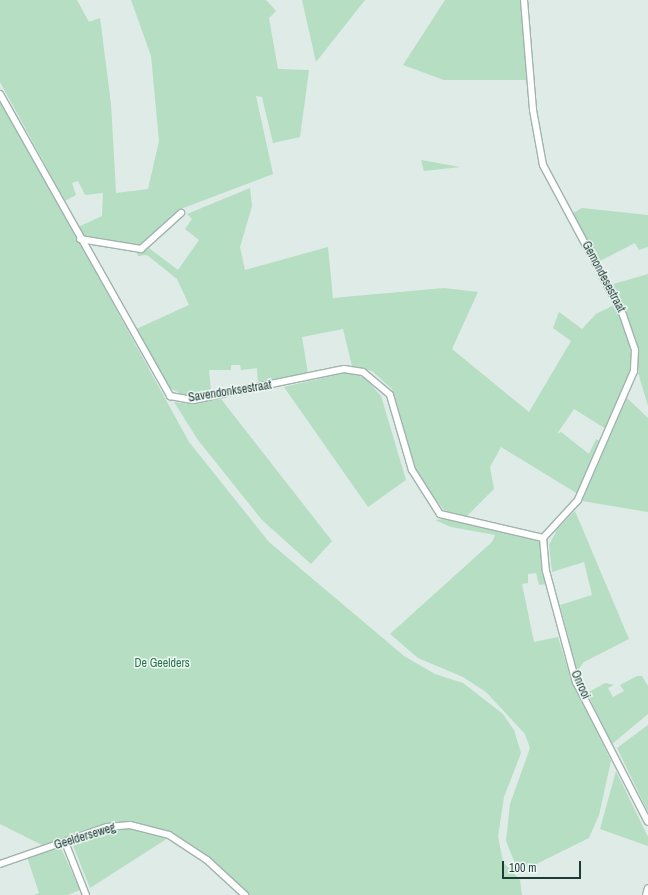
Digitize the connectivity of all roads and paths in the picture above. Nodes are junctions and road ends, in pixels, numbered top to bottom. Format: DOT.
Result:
graph roads {
  1 [pos="524,0"];
  2 [pos="0,94"];
  3 [pos="181,213"];
  4 [pos="80,239"];
  5 [pos="543,538"];
  6 [pos="648,822"];
  7 [pos="65,842"];
  8 [pos="0,864"];
  9 [pos="648,888"];
  10 [pos="86,895"];
  11 [pos="245,895"];
  12 [pos="646,895"];
  1 -- 5 [label="street, Gemondesestraat"];
  2 -- 4 [label="street, Savendonksestraat"];
  3 -- 4 [label="street"];
  4 -- 5 [label="street, Savendonksestraat"];
  5 -- 6 [label="street, Onrooi"];
  7 -- 8 [label="street, Geelderseweg"];
  7 -- 10 [label="street"];
  7 -- 11 [label="street, Geelderseweg"];
  9 -- 12 [label="street"];
}
